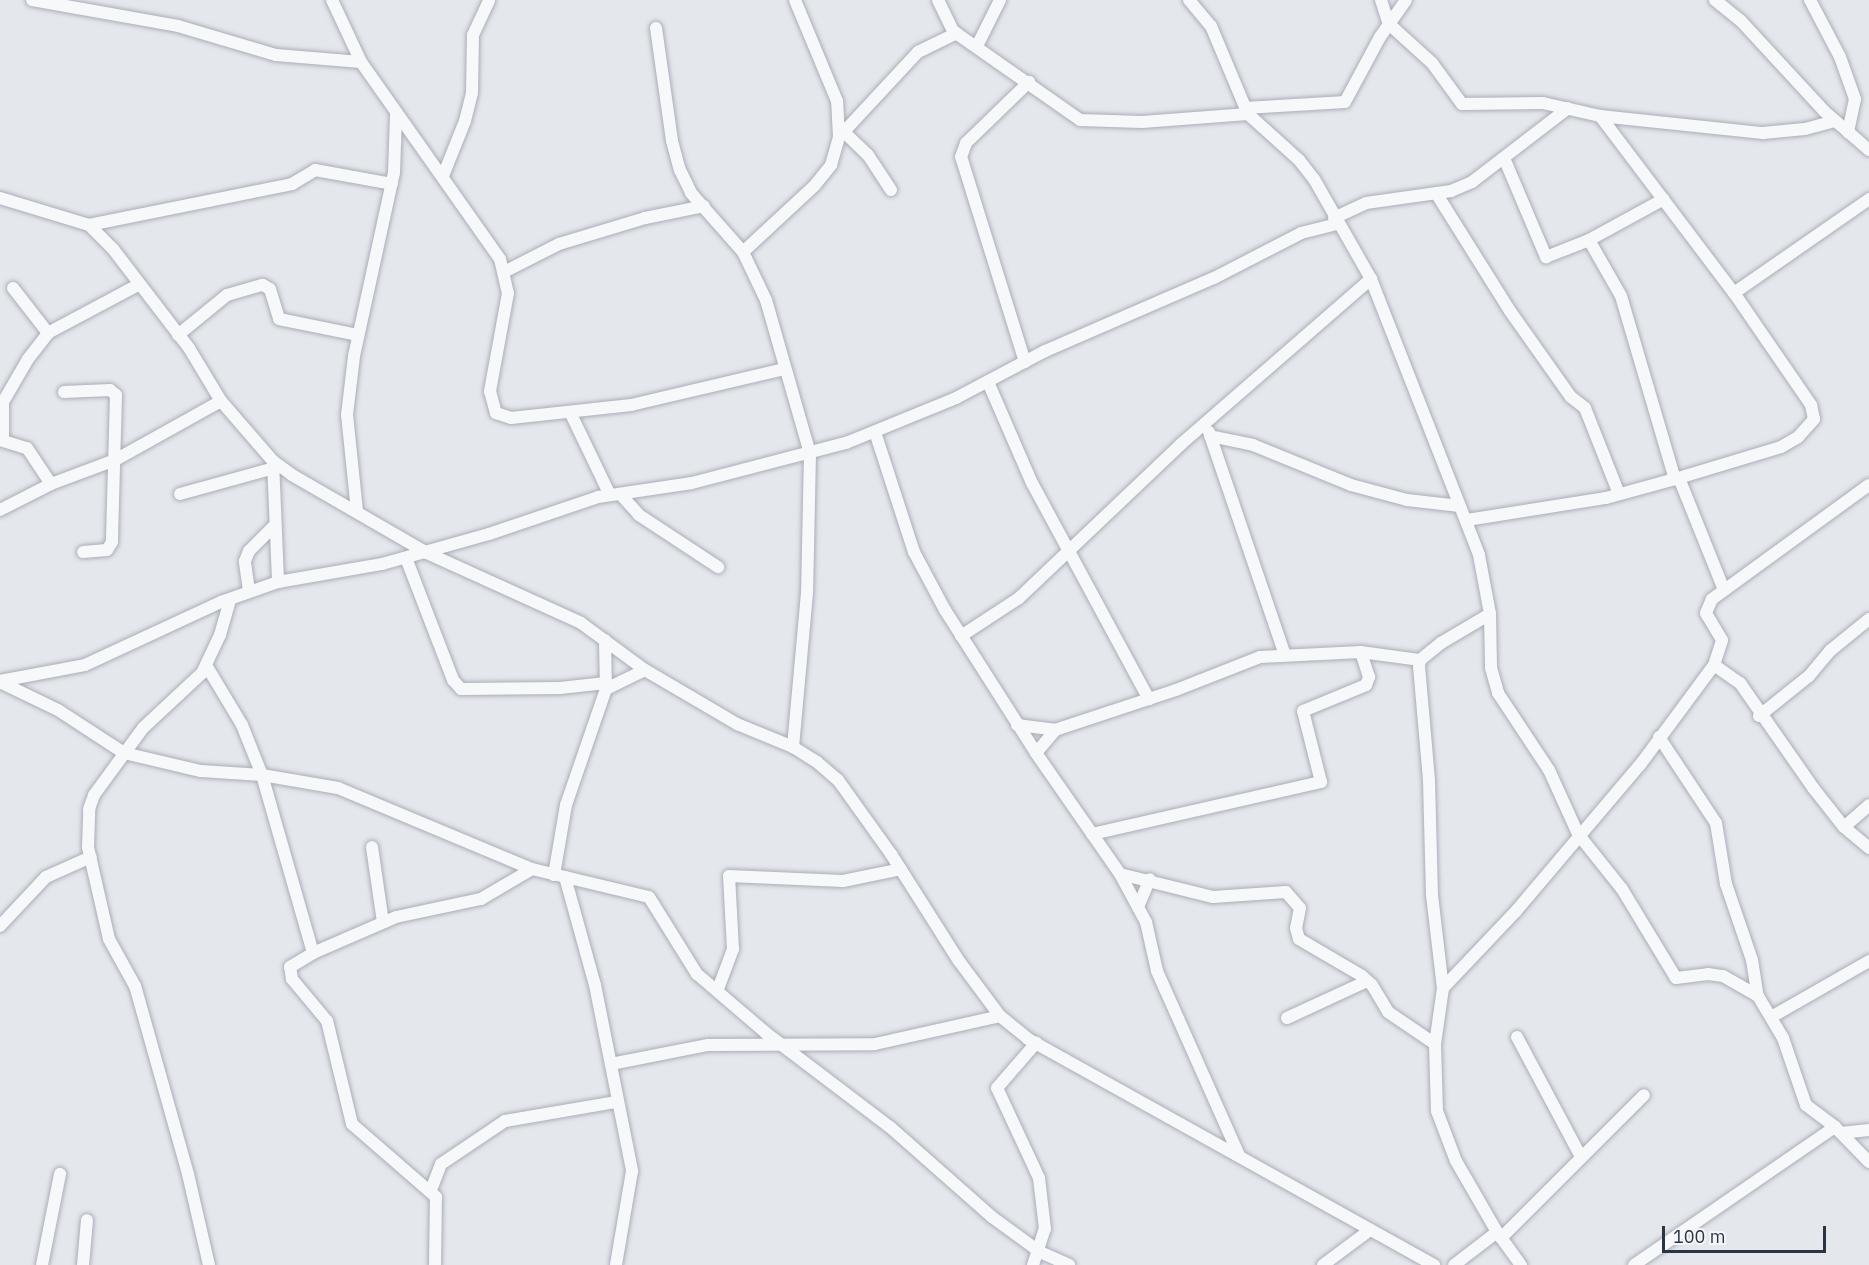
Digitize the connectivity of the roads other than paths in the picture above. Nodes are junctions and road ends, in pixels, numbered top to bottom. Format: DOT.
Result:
graph roads {
  1 [pos="32,0"];
  2 [pos="332,0"];
  3 [pos="489,0"];
  4 [pos="795,0"];
  5 [pos="938,0"];
  6 [pos="1000,0"];
  7 [pos="1189,0"];
  8 [pos="1382,0"];
  9 [pos="1407,0"];
  10 [pos="1715,0"];
  11 [pos="1810,0"];
  12 [pos="1389,24"];
  13 [pos="656,28"];
  14 [pos="957,33"];
  15 [pos="978,44"];
  16 [pos="361,62"];
  17 [pos="1029,82"];
  18 [pos="1568,108"];
  19 [pos="1246,111"];
  20 [pos="396,115"];
  21 [pos="1600,116"];
  22 [pos="1835,121"];
  23 [pos="1848,132"];
  24 [pos="413,134"];
  25 [pos="842,135"];
  26 [pos="397,144"];
  27 [pos="1869,150"];
  28 [pos="1504,158"];
  29 [pos="443,176"];
  30 [pos="392,184"];
  31 [pos="891,189"];
  32 [pos="1436,194"];
  33 [pos="0,198"];
  34 [pos="1869,199"];
  35 [pos="1664,200"];
  36 [pos="704,206"];
  37 [pos="1336,221"];
  38 [pos="89,225"];
  39 [pos="1589,240"];
  40 [pos="743,252"];
  41 [pos="504,272"];
  42 [pos="1371,279"];
  43 [pos="138,285"];
  44 [pos="13,288"];
  45 [pos="1734,293"];
  46 [pos="48,333"];
  47 [pos="178,335"];
  48 [pos="358,335"];
  49 [pos="1025,362"];
  50 [pos="785,369"];
  51 [pos="988,382"];
  52 [pos="64,392"];
  53 [pos="221,400"];
  54 [pos="570,412"];
  55 [pos="1205,423"];
  56 [pos="875,432"];
  57 [pos="1210,436"];
  58 [pos="2,440"];
  59 [pos="810,453"];
  60 [pos="115,460"];
  61 [pos="272,465"];
  62 [pos="1677,478"];
  63 [pos="51,484"];
  64 [pos="1869,485"];
  65 [pos="180,494"];
  66 [pos="1620,494"];
  67 [pos="616,496"];
  68 [pos="1460,506"];
  69 [pos="0,510"];
  70 [pos="357,511"];
  71 [pos="1467,520"];
  72 [pos="274,526"];
  73 [pos="1069,550"];
  74 [pos="83,552"];
  75 [pos="427,553"];
  76 [pos="406,558"];
  77 [pos="718,567"];
  78 [pos="278,582"];
  79 [pos="1724,590"];
  80 [pos="249,591"];
  81 [pos="230,599"];
  82 [pos="1490,614"];
  83 [pos="1869,619"];
  84 [pos="1469,628"];
  85 [pos="961,636"];
  86 [pos="604,639"];
  87 [pos="1490,644"];
  88 [pos="1361,652"];
  89 [pos="1285,655"];
  90 [pos="1420,660"];
  91 [pos="206,664"];
  92 [pos="1714,665"];
  93 [pos="645,670"];
  94 [pos="0,681"];
  95 [pos="606,686"];
  96 [pos="1149,699"];
  97 [pos="1760,716"];
  98 [pos="1017,725"];
  99 [pos="1054,730"];
  100 [pos="1659,737"];
  101 [pos="793,747"];
  102 [pos="124,753"];
  103 [pos="1036,753"];
  104 [pos="262,775"];
  105 [pos="1869,805"];
  106 [pos="1844,827"];
  107 [pos="1092,834"];
  108 [pos="1578,834"];
  109 [pos="372,847"];
  110 [pos="1869,848"];
  111 [pos="91,857"];
  112 [pos="532,869"];
  113 [pos="901,869"];
  114 [pos="1120,874"];
  115 [pos="560,876"];
  116 [pos="1150,879"];
  117 [pos="1138,906"];
  118 [pos="383,922"];
  119 [pos="0,926"];
  120 [pos="313,953"];
  121 [pos="1869,961"];
  122 [pos="1367,981"];
  123 [pos="1443,988"];
  124 [pos="718,989"];
  125 [pos="1758,996"];
  126 [pos="1000,1016"];
  127 [pos="1773,1017"];
  128 [pos="1287,1018"];
  129 [pos="1517,1037"];
  130 [pos="779,1043"];
  131 [pos="1036,1043"];
  132 [pos="1435,1044"];
  133 [pos="611,1064"];
  134 [pos="1644,1095"];
  135 [pos="616,1102"];
  136 [pos="1838,1130"];
  137 [pos="1869,1130"];
  138 [pos="1239,1155"];
  139 [pos="1581,1157"];
  140 [pos="1869,1162"];
  141 [pos="60,1174"];
  142 [pos="431,1190"];
  143 [pos="87,1220"];
  144 [pos="1370,1230"];
  145 [pos="1499,1235"];
  146 [pos="1040,1252"];
  147 [pos="42,1265"];
  148 [pos="83,1265"];
  149 [pos="209,1265"];
  150 [pos="435,1265"];
  151 [pos="616,1265"];
  152 [pos="1033,1265"];
  153 [pos="1068,1265"];
  154 [pos="1323,1265"];
  155 [pos="1434,1265"];
  156 [pos="1454,1265"];
  157 [pos="1521,1265"];
  158 [pos="1634,1265"];
  1 -- 16 [label="street"];
  2 -- 16 [label="street"];
  3 -- 29 [label="street"];
  4 -- 25 [label="street"];
  5 -- 14 [label="street"];
  6 -- 15 [label="street"];
  7 -- 19 [label="street"];
  8 -- 12 [label="street"];
  9 -- 12 [label="street"];
  10 -- 22 [label="street"];
  11 -- 23 [label="street"];
  12 -- 18 [label="street"];
  12 -- 19 [label="street"];
  13 -- 36 [label="street"];
  14 -- 15 [label="street"];
  14 -- 25 [label="street"];
  15 -- 17 [label="street"];
  16 -- 20 [label="street"];
  17 -- 19 [label="street"];
  17 -- 49 [label="street"];
  18 -- 21 [label="street"];
  18 -- 28 [label="street"];
  19 -- 37 [label="street"];
  20 -- 24 [label="street"];
  20 -- 26 [label="street"];
  21 -- 22 [label="street"];
  21 -- 35 [label="street"];
  22 -- 23 [label="street"];
  23 -- 27 [label="street"];
  24 -- 26 [label="street"];
  24 -- 29 [label="street"];
  25 -- 31 [label="street"];
  25 -- 40 [label="street"];
  26 -- 30 [label="street"];
  28 -- 32 [label="street"];
  28 -- 39 [label="street"];
  29 -- 41 [label="street"];
  30 -- 38 [label="street"];
  30 -- 48 [label="street"];
  32 -- 37 [label="street"];
  32 -- 66 [label="street"];
  33 -- 38 [label="street"];
  34 -- 45 [label="street"];
  35 -- 39 [label="street"];
  35 -- 45 [label="street"];
  36 -- 40 [label="street"];
  36 -- 41 [label="street"];
  37 -- 42 [label="street"];
  37 -- 49 [label="street"];
  38 -- 43 [label="street"];
  39 -- 62 [label="street"];
  40 -- 50 [label="street"];
  41 -- 54 [label="street"];
  42 -- 55 [label="street"];
  42 -- 68 [label="street"];
  43 -- 46 [label="street"];
  43 -- 47 [label="street"];
  44 -- 46 [label="street"];
  45 -- 62 [label="street"];
  46 -- 58 [label="street"];
  47 -- 48 [label="street"];
  47 -- 53 [label="street"];
  48 -- 70 [label="street"];
  49 -- 51 [label="street"];
  50 -- 54 [label="street"];
  50 -- 59 [label="street"];
  51 -- 56 [label="street"];
  51 -- 73 [label="street"];
  52 -- 60 [label="street"];
  53 -- 60 [label="street"];
  53 -- 61 [label="street"];
  54 -- 67 [label="street"];
  55 -- 57 [label="street"];
  55 -- 73 [label="street"];
  56 -- 59 [label="street"];
  56 -- 85 [label="street"];
  57 -- 68 [label="street"];
  57 -- 89 [label="street"];
  58 -- 63 [label="street"];
  59 -- 67 [label="street"];
  59 -- 101 [label="street"];
  60 -- 63 [label="street"];
  60 -- 74 [label="street"];
  61 -- 65 [label="street"];
  61 -- 70 [label="street"];
  61 -- 72 [label="street"];
  62 -- 66 [label="street"];
  62 -- 79 [label="street"];
  63 -- 69 [label="street"];
  64 -- 79 [label="street"];
  66 -- 71 [label="street"];
  67 -- 75 [label="street"];
  67 -- 77 [label="street"];
  68 -- 71 [label="street"];
  70 -- 75 [label="street"];
  71 -- 82 [label="street"];
  72 -- 78 [label="street"];
  72 -- 80 [label="street"];
  73 -- 85 [label="street"];
  73 -- 96 [label="street"];
  75 -- 76 [label="street"];
  75 -- 86 [label="street"];
  76 -- 78 [label="street"];
  76 -- 95 [label="street"];
  78 -- 80 [label="street"];
  79 -- 92 [label="street"];
  80 -- 81 [label="street"];
  81 -- 91 [label="street"];
  81 -- 94 [label="street"];
  82 -- 84 [label="street"];
  82 -- 87 [label="street"];
  83 -- 97 [label="street"];
  84 -- 87 [label="street"];
  84 -- 90 [label="street"];
  85 -- 98 [label="street"];
  86 -- 93 [label="street"];
  86 -- 95 [label="street"];
  87 -- 108 [label="street"];
  88 -- 89 [label="street"];
  88 -- 90 [label="street"];
  88 -- 107 [label="street"];
  89 -- 96 [label="street"];
  90 -- 123 [label="street"];
  91 -- 102 [label="street"];
  91 -- 104 [label="street"];
  92 -- 97 [label="street"];
  92 -- 100 [label="street"];
  93 -- 95 [label="street"];
  93 -- 101 [label="street"];
  94 -- 102 [label="street"];
  95 -- 115 [label="street"];
  96 -- 99 [label="street"];
  97 -- 106 [label="street"];
  98 -- 99 [label="street"];
  98 -- 103 [label="street"];
  99 -- 103 [label="street"];
  100 -- 108 [label="street"];
  100 -- 125 [label="street"];
  101 -- 113 [label="street"];
  102 -- 104 [label="street"];
  102 -- 111 [label="street"];
  103 -- 107 [label="street"];
  104 -- 112 [label="street"];
  104 -- 120 [label="street"];
  105 -- 106 [label="street"];
  106 -- 110 [label="street"];
  107 -- 114 [label="street"];
  108 -- 123 [label="street"];
  108 -- 125 [label="street"];
  109 -- 118 [label="street"];
  111 -- 119 [label="street"];
  111 -- 149 [label="street"];
  112 -- 115 [label="street"];
  112 -- 118 [label="street"];
  113 -- 124 [label="street"];
  113 -- 126 [label="street"];
  114 -- 116 [label="street"];
  114 -- 117 [label="street"];
  115 -- 124 [label="street"];
  115 -- 133 [label="street"];
  116 -- 117 [label="street"];
  116 -- 122 [label="street"];
  117 -- 138 [label="street"];
  118 -- 120 [label="street"];
  120 -- 142 [label="street"];
  121 -- 127 [label="street"];
  122 -- 128 [label="street"];
  122 -- 132 [label="street"];
  123 -- 132 [label="street"];
  124 -- 130 [label="street"];
  125 -- 127 [label="street"];
  126 -- 130 [label="street"];
  126 -- 131 [label="street"];
  127 -- 136 [label="street"];
  129 -- 139 [label="street"];
  130 -- 133 [label="street"];
  130 -- 146 [label="street"];
  131 -- 138 [label="street"];
  131 -- 146 [label="street"];
  132 -- 145 [label="street"];
  133 -- 135 [label="street"];
  134 -- 139 [label="street"];
  135 -- 142 [label="street"];
  135 -- 151 [label="street"];
  136 -- 137 [label="street"];
  136 -- 140 [label="street"];
  136 -- 158 [label="street"];
  138 -- 144 [label="street"];
  139 -- 145 [label="street"];
  141 -- 147 [label="street"];
  142 -- 150 [label="street"];
  143 -- 148 [label="street"];
  144 -- 154 [label="street"];
  144 -- 155 [label="street"];
  145 -- 156 [label="street"];
  145 -- 157 [label="street"];
  146 -- 152 [label="street"];
  146 -- 153 [label="street"];
}
